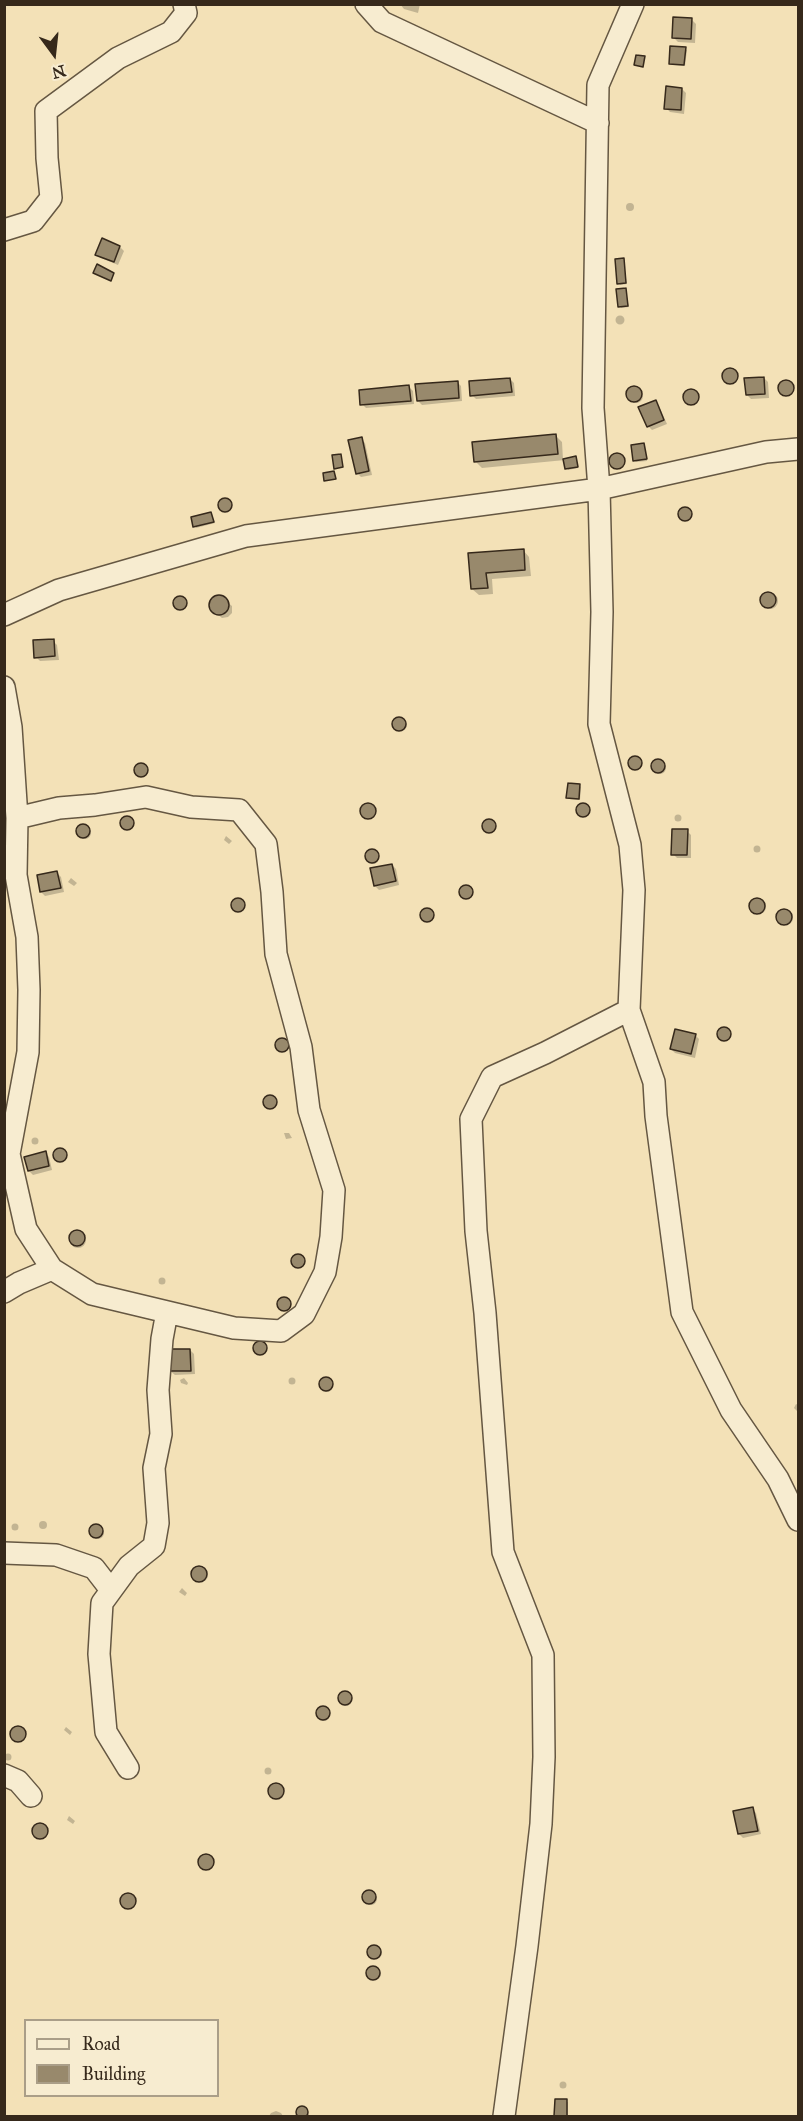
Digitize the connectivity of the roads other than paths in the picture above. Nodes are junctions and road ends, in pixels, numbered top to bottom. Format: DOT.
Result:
graph roads {
  1 [pos="184,4"];
  2 [pos="366,4"];
  3 [pos="633,4"];
  4 [pos="598,123"];
  5 [pos="4,230"];
  6 [pos="798,449"];
  7 [pos="599,489"];
  8 [pos="5,615"];
  9 [pos="4,623"];
  10 [pos="4,687"];
  11 [pos="17,818"];
  12 [pos="629,1010"];
  13 [pos="52,1269"];
  14 [pos="4,1292"];
  15 [pos="167,1312"];
  16 [pos="798,1520"];
  17 [pos="4,1553"];
  18 [pos="111,1590"];
  19 [pos="128,1768"];
  20 [pos="4,1775"];
  21 [pos="31,1796"];
  22 [pos="504,2116"];
  1 -- 5 [label="street"];
  2 -- 4 [label="street"];
  3 -- 4 [label="street"];
  4 -- 7 [label="street"];
  6 -- 7 [label="street"];
  7 -- 8 [label="street"];
  7 -- 12 [label="street"];
  8 -- 9 [label="street"];
  10 -- 11 [label="street"];
  11 -- 13 [label="street"];
  11 -- 15 [label="street"];
  12 -- 16 [label="street"];
  12 -- 22 [label="street"];
  13 -- 14 [label="street"];
  13 -- 15 [label="street"];
  15 -- 18 [label="street"];
  17 -- 18 [label="street"];
  18 -- 19 [label="street"];
  20 -- 21 [label="street"];
}
